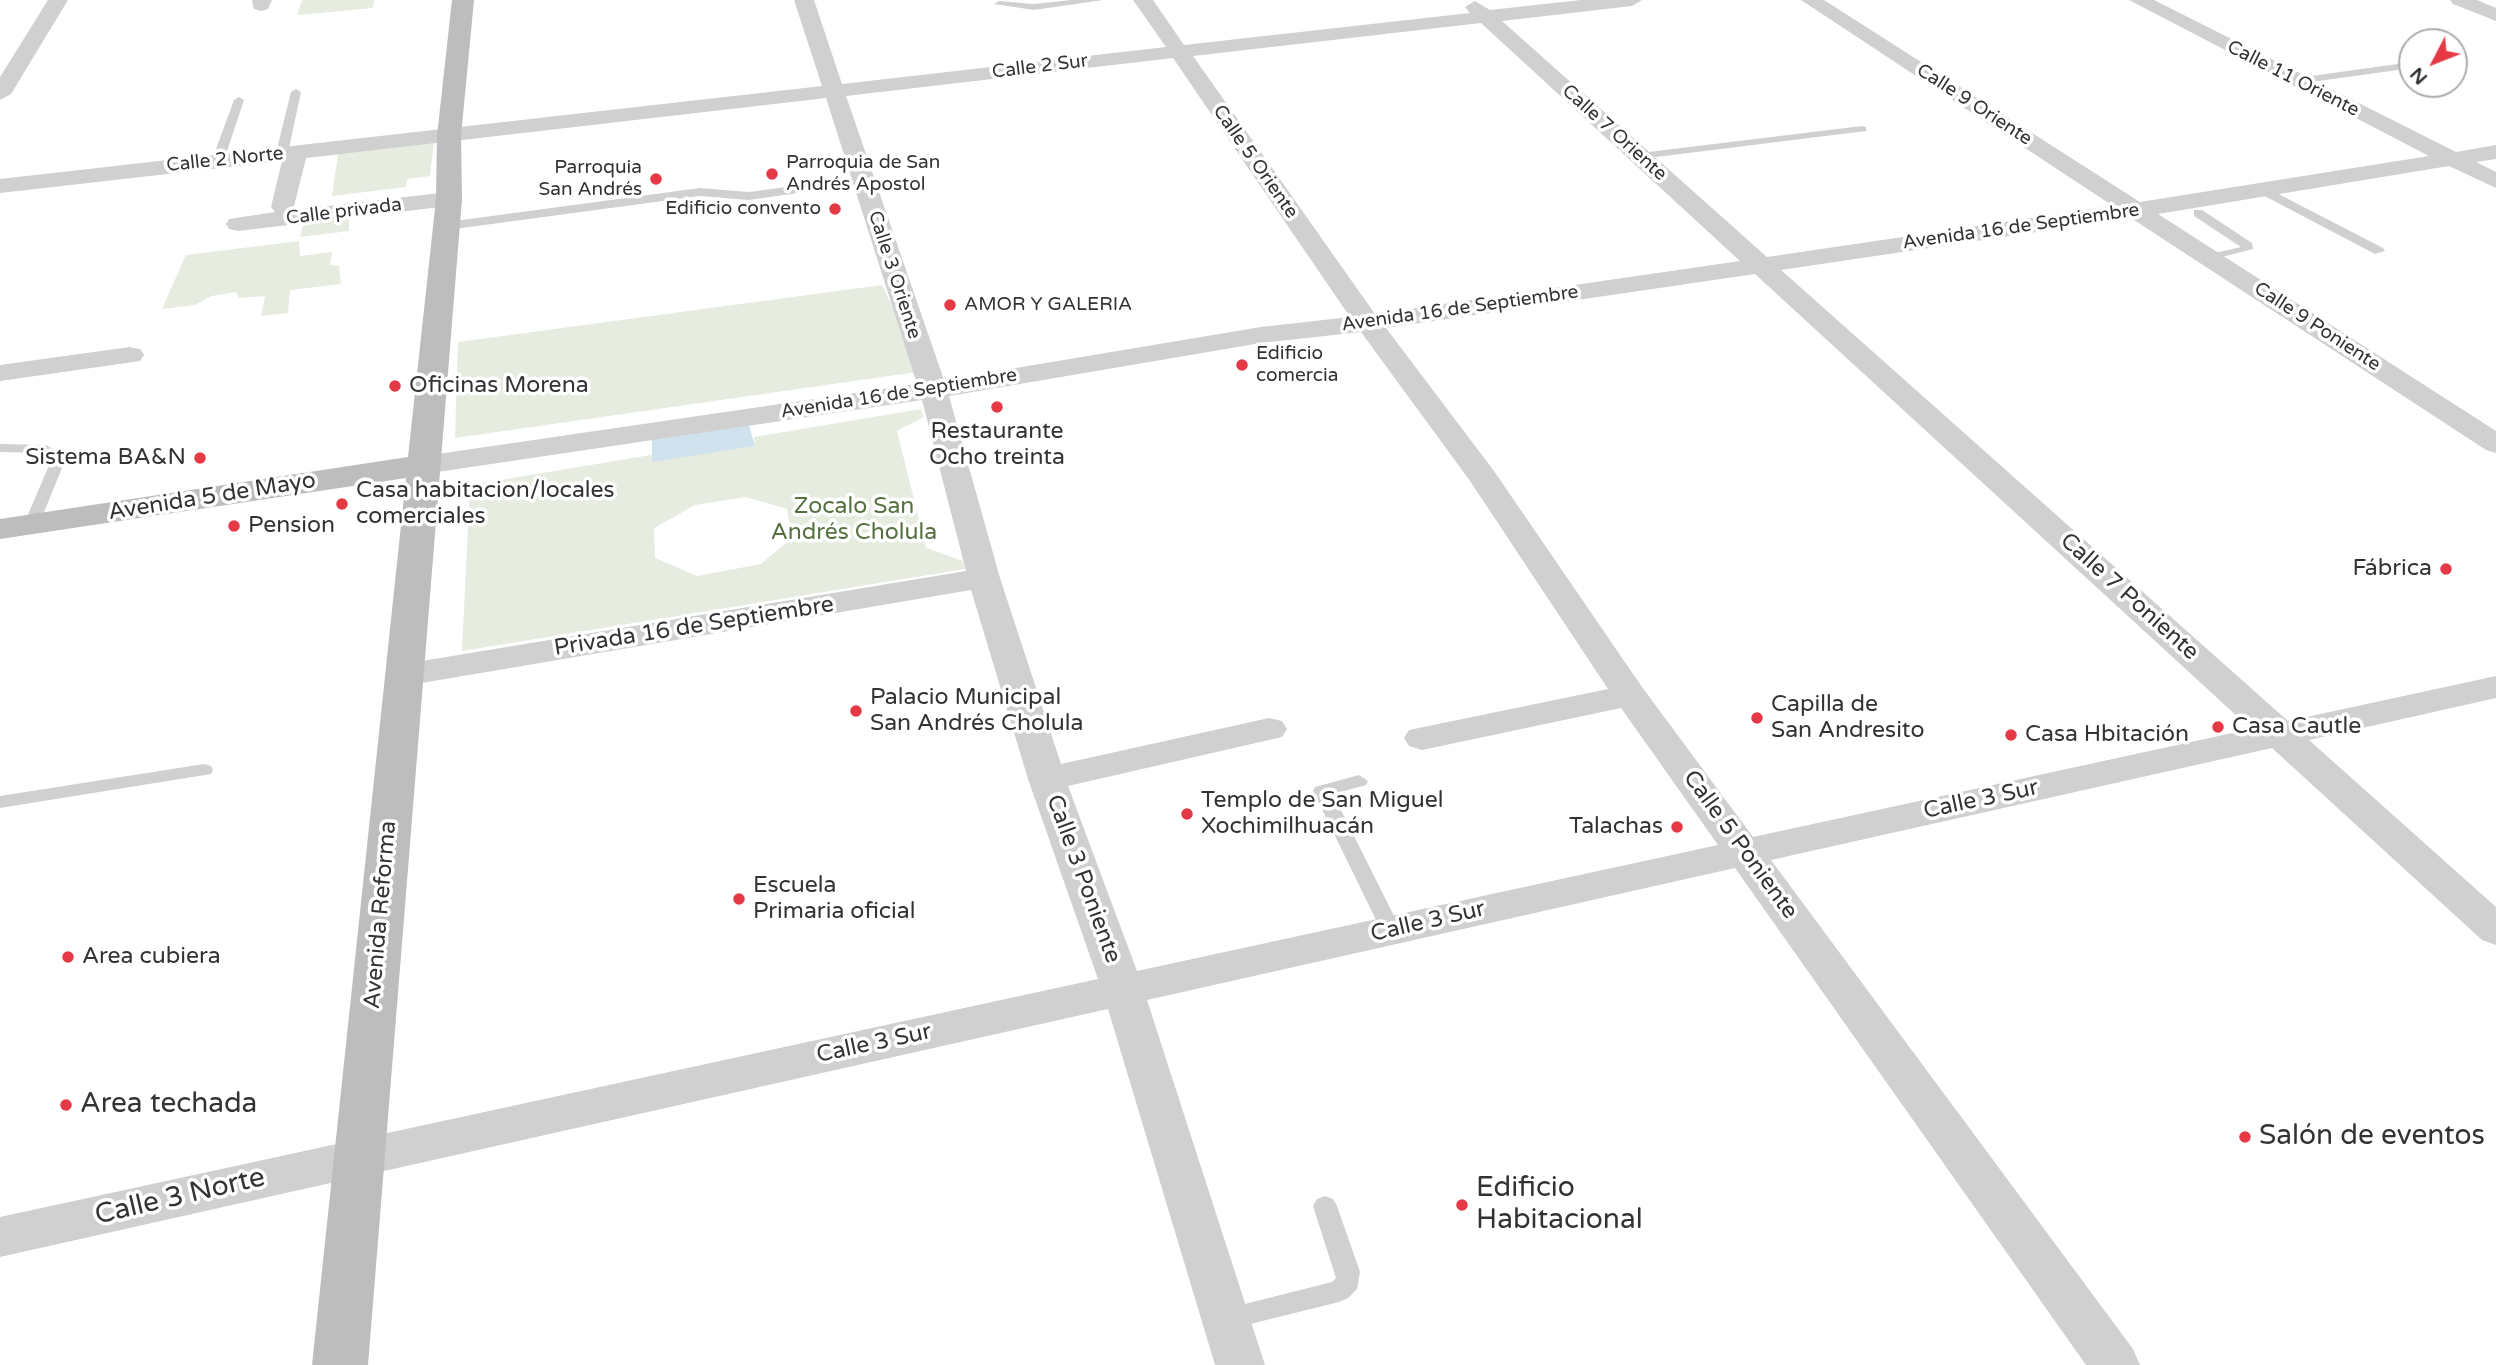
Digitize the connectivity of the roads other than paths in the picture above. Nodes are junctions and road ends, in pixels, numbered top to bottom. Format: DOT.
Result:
graph roads {
  1 [pos="58,0"];
  2 [pos="463,0"];
  3 [pos="804,0"];
  4 [pos="1098,0"];
  5 [pos="1143,0"];
  6 [pos="1467,0"];
  7 [pos="1632,0"];
  8 [pos="1811,0"];
  9 [pos="2139,0"];
  10 [pos="2460,0"];
  11 [pos="999,4"];
  12 [pos="2496,15"];
  13 [pos="1485,16"];
  14 [pos="1178,52"];
  15 [pos="2398,67"];
  16 [pos="2297,81"];
  17 [pos="835,91"];
  18 [pos="296,92"];
  19 [pos="0,94"];
  20 [pos="239,100"];
  21 [pos="1862,129"];
  22 [pos="449,136"];
  23 [pos="2496,152"];
  24 [pos="289,153"];
  25 [pos="1640,156"];
  26 [pos="2446,159"];
  27 [pos="218,160"];
  28 [pos="2496,181"];
  29 [pos="0,186"];
  30 [pos="801,189"];
  31 [pos="2263,190"];
  32 [pos="283,207"];
  33 [pos="2137,210"];
  34 [pos="448,213"];
  35 [pos="2198,213"];
  36 [pos="238,224"];
  37 [pos="2379,251"];
  38 [pos="2210,258"];
  39 [pos="1761,265"];
  40 [pos="1368,323"];
  41 [pos="130,355"];
  42 [pos="0,373"];
  43 [pos="933,390"];
  44 [pos="2496,444"];
  45 [pos="0,448"];
  46 [pos="424,465"];
  47 [pos="16,527"];
  48 [pos="984,579"];
  49 [pos="404,675"];
  50 [pos="2496,687"];
  51 [pos="1630,695"];
  52 [pos="1269,729"];
  53 [pos="2281,734"];
  54 [pos="1422,738"];
  55 [pos="204,770"];
  56 [pos="1047,779"];
  57 [pos="1359,781"];
  58 [pos="0,802"];
  59 [pos="1745,851"];
  60 [pos="1391,930"];
  61 [pos="2496,930"];
  62 [pos="1123,990"];
  63 [pos="359,1157"];
  64 [pos="1325,1206"];
  65 [pos="0,1237"];
  66 [pos="1226,1319"];
  67 [pos="340,1365"];
  68 [pos="1240,1365"];
  69 [pos="2115,1365"];
  1 -- 19 [label="street"];
  2 -- 22 [label="main road, Avenida Reforma"];
  3 -- 17 [label="street, Calle 3 Oriente"];
  4 -- 11 [label="lane"];
  5 -- 14 [label="street, Calle 5 Oriente"];
  6 -- 13 [label="street, Calle 7 Oriente"];
  7 -- 13 [label="street, Calle 2 Sur"];
  8 -- 33 [label="street, Calle 9 Oriente"];
  9 -- 16 [label="street, Calle 11 Oriente"];
  10 -- 12 [label="street"];
  13 -- 14 [label="street, Calle 2 Sur"];
  13 -- 25 [label="street, Calle 7 Oriente"];
  14 -- 17 [label="street, Calle 2 Sur"];
  14 -- 40 [label="street, Calle 5 Oriente"];
  15 -- 16 [label="lane"];
  16 -- 26 [label="street, Calle 11 Oriente"];
  17 -- 22 [label="street, Calle 2 Sur"];
  17 -- 43 [label="street, Calle 3 Oriente"];
  18 -- 24 [label="lane"];
  20 -- 27 [label="lane"];
  21 -- 25 [label="lane"];
  22 -- 24 [label="street, Calle 2 Norte"];
  22 -- 34 [label="main road, Avenida Reforma"];
  23 -- 26 [label="street, Avenida 16 de Septiembre"];
  24 -- 27 [label="street, Calle 2 Norte"];
  24 -- 32 [label="street, Calle privada"];
  25 -- 39 [label="street, Calle 7 Oriente"];
  26 -- 28 [label="street, Calle 11 Oriente"];
  26 -- 31 [label="street, Avenida 16 de Septiembre"];
  27 -- 29 [label="street, Calle 2 Norte"];
  30 -- 34 [label="lane"];
  31 -- 33 [label="street, Avenida 16 de Septiembre"];
  31 -- 37 [label="lane"];
  33 -- 38 [label="street, Calle 9 Poniente"];
  33 -- 39 [label="street, Avenida 16 de Septiembre"];
  34 -- 36 [label="street, Calle privada"];
  34 -- 46 [label="main road, Avenida Reforma"];
  35 -- 38 [label="lane"];
  38 -- 44 [label="street, Calle 9 Poniente"];
  39 -- 40 [label="street, Avenida 16 de Septiembre"];
  39 -- 53 [label="street, Calle 7 Poniente"];
  40 -- 43 [label="street, Avenida 16 de Septiembre"];
  40 -- 51 [label="street, Calle 5 Poniente"];
  41 -- 42 [label="street"];
  43 -- 46 [label="street, Avenida 16 de Septiembre"];
  43 -- 48 [label="street, Calle 3 Poniente"];
  45 -- 47 [label="lane"];
  46 -- 47 [label="main road, Avenida 5 de Mayo"];
  46 -- 49 [label="main road, Avenida Reforma"];
  48 -- 49 [label="street, Privada 16 de Septiembre"];
  48 -- 56 [label="street, Calle 3 Poniente"];
  49 -- 63 [label="main road, Avenida Reforma"];
  50 -- 53 [label="street, Calle 3 Sur"];
  51 -- 54 [label="street"];
  51 -- 59 [label="street, Calle 5 Poniente"];
  52 -- 56 [label="street"];
  53 -- 59 [label="street, Calle 3 Sur"];
  53 -- 61 [label="street, Calle 7 Poniente"];
  55 -- 58 [label="lane"];
  56 -- 62 [label="street, Calle 3 Poniente"];
  57 -- 60 [label="lane"];
  59 -- 60 [label="street, Calle 3 Sur"];
  59 -- 69 [label="street, Calle 5 Poniente"];
  60 -- 62 [label="street, Calle 3 Sur"];
  62 -- 63 [label="street, Calle 3 Sur"];
  62 -- 66 [label="street, Calle 3 Poniente"];
  63 -- 65 [label="street, Calle 3 Norte"];
  63 -- 67 [label="main road, Avenida Reforma"];
  64 -- 66 [label="lane"];
  66 -- 68 [label="street, Calle 3 Poniente"];
}
